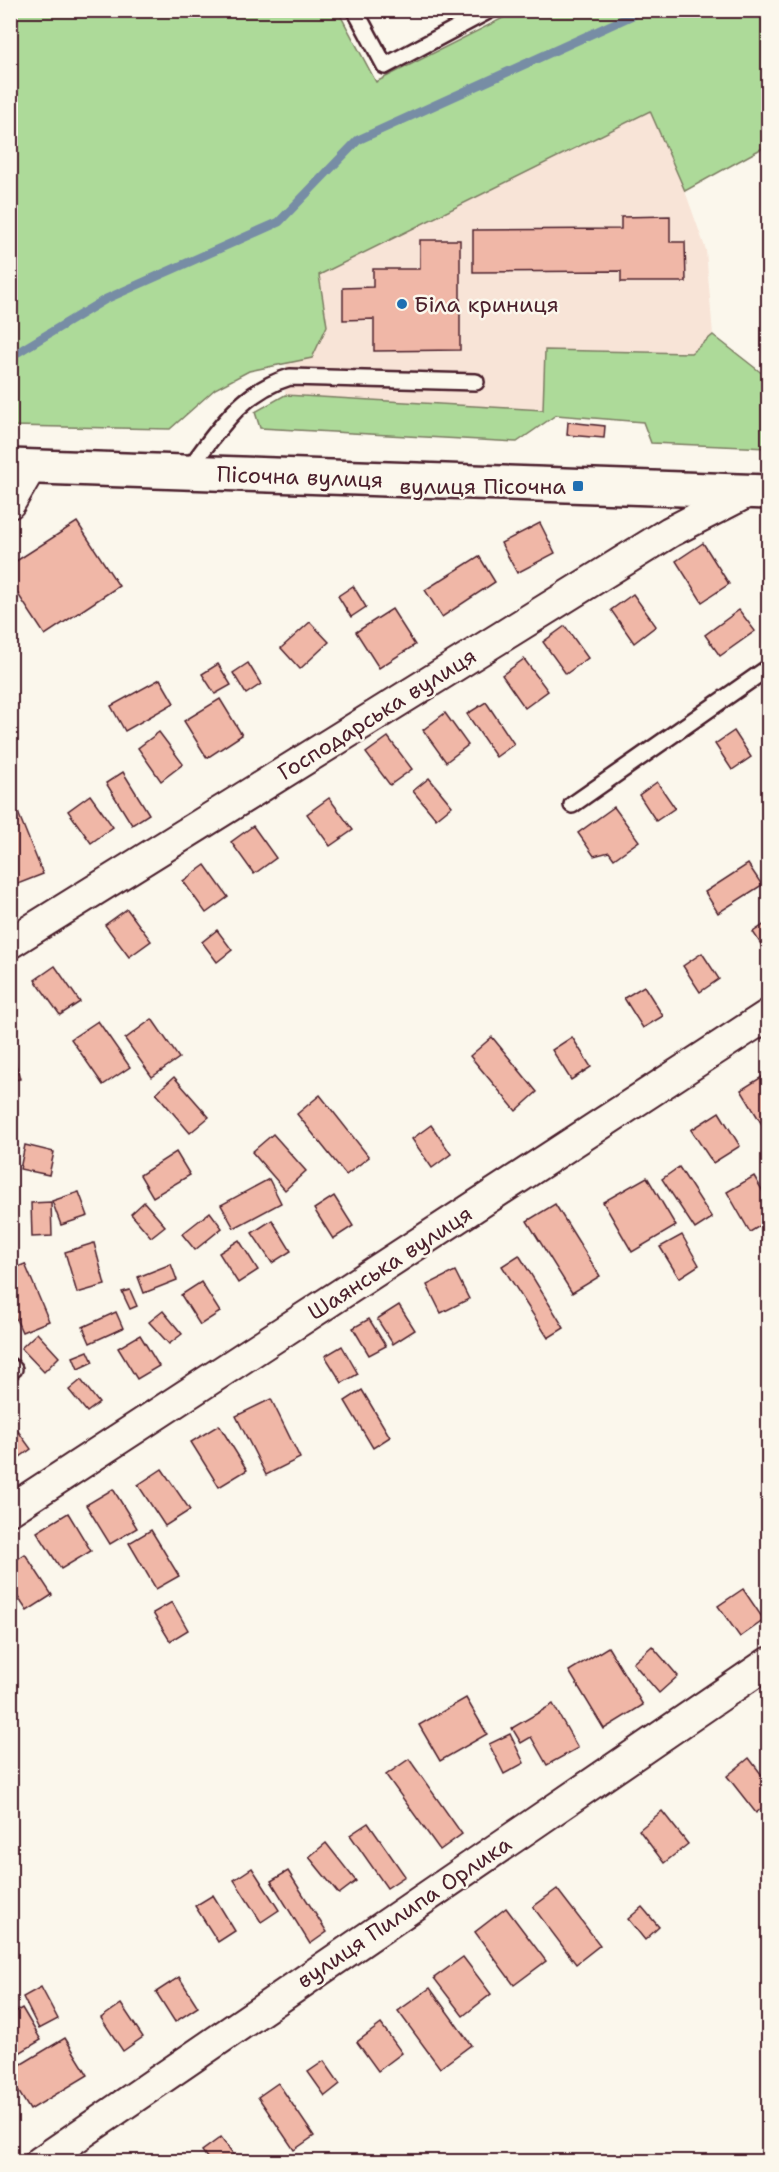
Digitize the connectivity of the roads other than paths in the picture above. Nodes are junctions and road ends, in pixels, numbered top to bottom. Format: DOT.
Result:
graph roads {
  1 [pos="355,10"];
  2 [pos="490,10"];
  3 [pos="476,382"];
  4 [pos="21,467"];
  5 [pos="186,473"];
  6 [pos="762,498"];
  7 [pos="10,503"];
  8 [pos="768,668"];
  9 [pos="572,805"];
  10 [pos="10,943"];
  11 [pos="768,1015"];
  12 [pos="10,1510"];
  13 [pos="768,1663"];
  14 [pos="40,2162"];
  1 -- 2 [label="lane"];
  3 -- 5 [label="lane"];
  4 -- 5 [label="main road, Пісочна вулиця"];
  4 -- 7 [label="street"];
  5 -- 6 [label="main road, Пісочна вулиця"];
  6 -- 10 [label="street, Господарська вулиця"];
  8 -- 9 [label="lane"];
  11 -- 12 [label="street, Шаянська вулиця"];
  13 -- 14 [label="street, вулиця Пилипа Орлика"];
}
